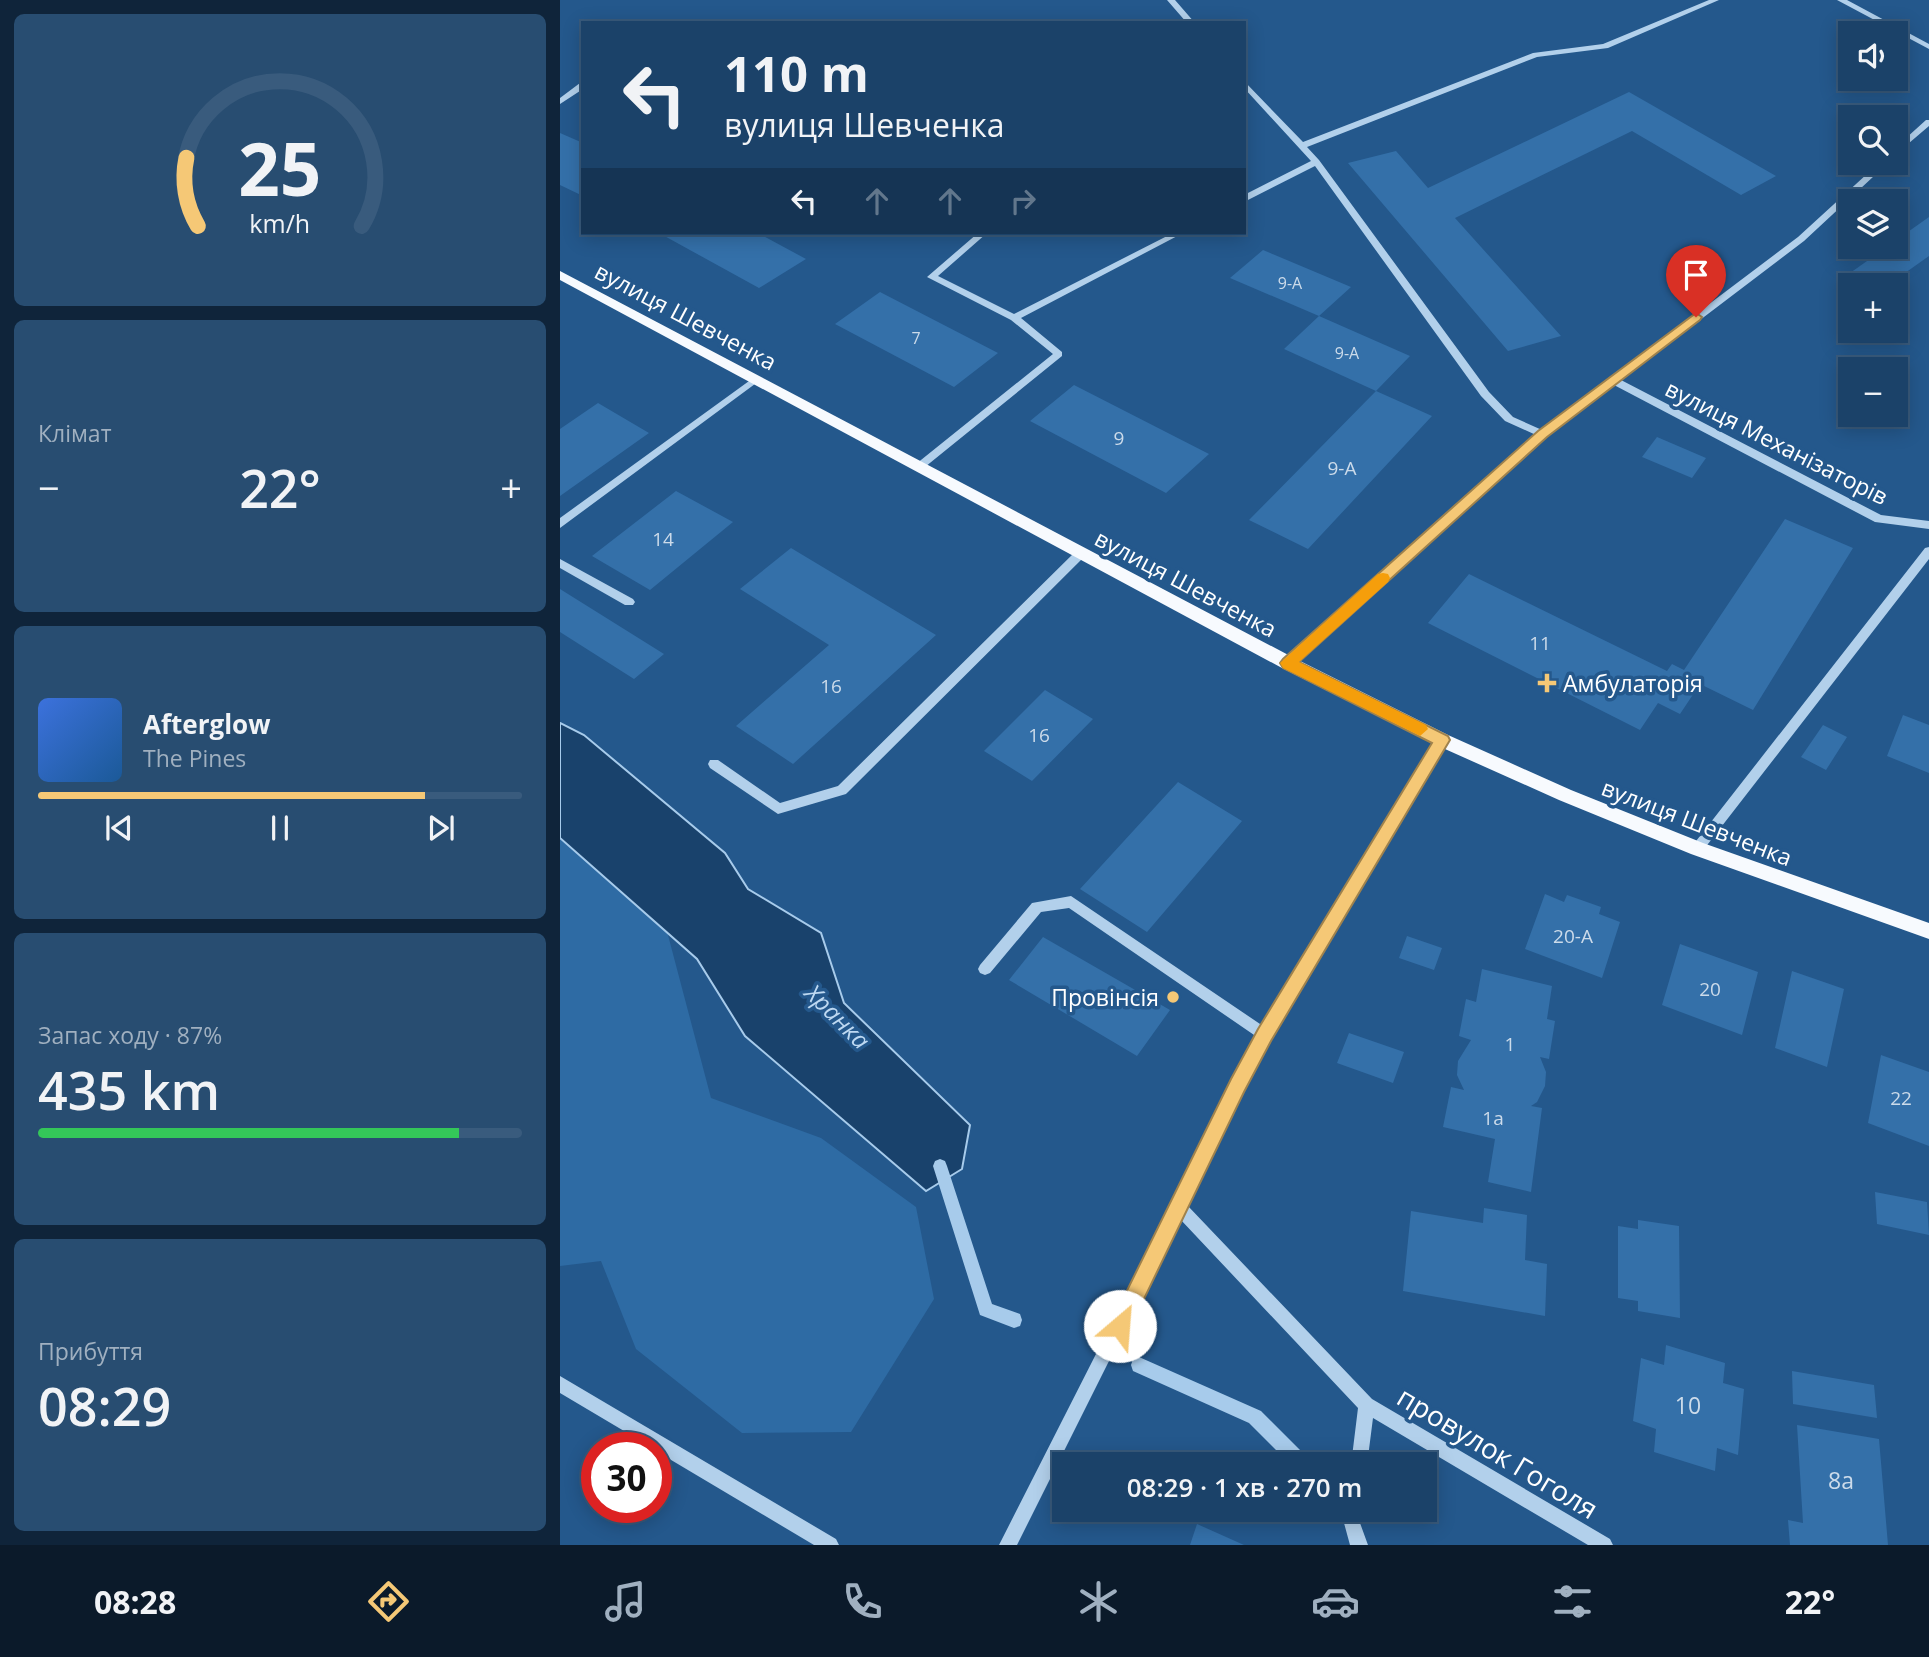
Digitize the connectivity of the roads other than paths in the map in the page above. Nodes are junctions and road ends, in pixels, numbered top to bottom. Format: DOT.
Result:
graph roads {
  1 [pos="1171,0"];
  2 [pos="1715,0"];
  3 [pos="1841,0"];
  4 [pos="1189,21"];
  5 [pos="1929,47"];
  6 [pos="1246,85"];
  7 [pos="581,86"];
  8 [pos="560,102"];
  9 [pos="1929,122"];
  10 [pos="1908,141"];
  11 [pos="1301,146"];
  12 [pos="1316,162"];
  13 [pos="1871,175"];
  14 [pos="1246,198"];
  15 [pos="981,235"];
  16 [pos="1175,235"];
  17 [pos="560,275"];
  18 [pos="1014,318"];
  19 [pos="756,379"];
  20 [pos="1612,380"];
  21 [pos="1543,434"];
  22 [pos="920,467"];
  23 [pos="560,524"];
  24 [pos="1929,525"];
  25 [pos="1929,551"];
  26 [pos="1081,553"];
  27 [pos="560,563"];
  28 [pos="629,603"];
  29 [pos="1288,663"];
  30 [pos="1442,740"];
  31 [pos="714,764"];
  32 [pos="1697,849"];
  33 [pos="1929,932"];
  34 [pos="985,969"];
  35 [pos="1265,1035"];
  36 [pos="1180,1208"];
  37 [pos="560,1384"];
  38 [pos="1366,1405"];
  39 [pos="1361,1452"];
  40 [pos="1352,1522"];
  41 [pos="830,1545"];
  42 [pos="1008,1545"];
  43 [pos="1359,1545"];
  44 [pos="1604,1545"];
  1 -- 4 [label="street"];
  2 -- 11 [label="street"];
  3 -- 5 [label="street"];
  6 -- 11 [label="street"];
  7 -- 8 [label="street"];
  9 -- 10 [label="street"];
  11 -- 12 [label="street"];
  12 -- 14 [label="street"];
  12 -- 21 [label="street"];
  13 -- 20 [label="street"];
  15 -- 18 [label="street"];
  16 -- 18 [label="street"];
  17 -- 19 [label="main road, вулиця Шевченка"];
  18 -- 22 [label="street"];
  19 -- 22 [label="main road, вулиця Шевченка"];
  19 -- 23 [label="street"];
  20 -- 21 [label="street"];
  20 -- 24 [label="street, вулиця Механізаторів"];
  21 -- 29 [label="street"];
  22 -- 26 [label="main road, вулиця Шевченка"];
  25 -- 32 [label="street"];
  26 -- 29 [label="main road, вулиця Шевченка"];
  26 -- 31 [label="street"];
  27 -- 28 [label="street"];
  29 -- 30 [label="main road, вулиця Шевченка"];
  30 -- 32 [label="main road, вулиця Шевченка"];
  30 -- 35 [label="street"];
  32 -- 33 [label="main road, вулиця Шевченка"];
  34 -- 35 [label="street"];
  35 -- 36 [label="street"];
  36 -- 38 [label="street"];
  36 -- 42 [label="street"];
  37 -- 41 [label="street"];
  38 -- 39 [label="street"];
  38 -- 44 [label="street, провулок Гоголя"];
  40 -- 43 [label="street"];
}
